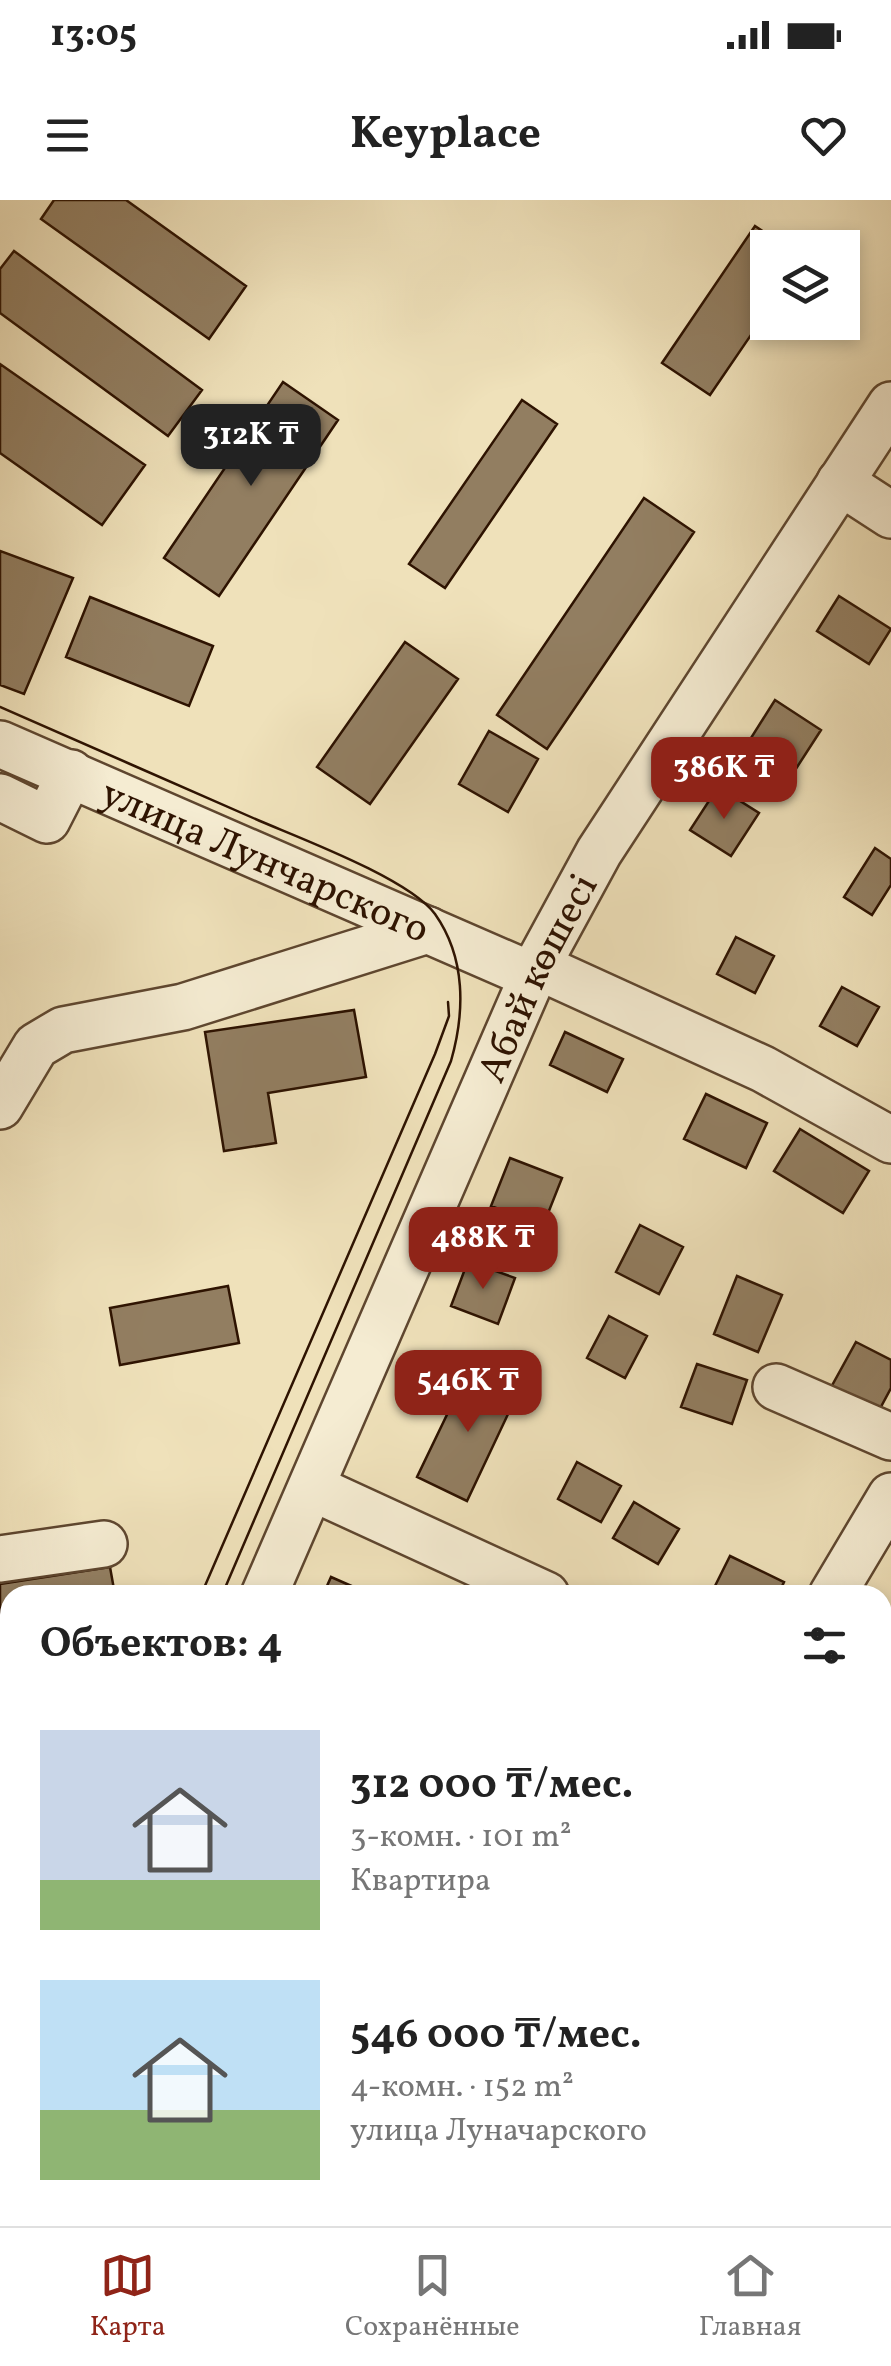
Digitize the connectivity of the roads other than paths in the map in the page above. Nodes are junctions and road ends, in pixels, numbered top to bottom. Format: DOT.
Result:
graph roads {
  1 [pos="891,405"];
  2 [pos="840,482"];
  3 [pos="891,515"];
  4 [pos="0,744"];
  5 [pos="71,773"];
  6 [pos="0,798"];
  7 [pos="428,930"];
  8 [pos="535,971"];
  9 [pos="0,1106"];
  10 [pos="891,1140"];
  11 [pos="776,1387"];
  12 [pos="891,1437"];
  13 [pos="312,1488"];
  14 [pos="891,1496"];
  15 [pos="104,1544"];
  16 [pos="0,1559"];
  17 [pos="268,1585"];
  18 [pos="524,1585"];
  19 [pos="838,1585"];
  1 -- 2 [label="street, Абай көшесі"];
  2 -- 3 [label="street"];
  2 -- 8 [label="street, Абай көшесі"];
  4 -- 5 [label="street, улица Лунчарского"];
  5 -- 6 [label="street"];
  5 -- 7 [label="street, улица Лунчарского"];
  7 -- 8 [label="street, улица Лунчарского"];
  7 -- 9 [label="street"];
  8 -- 10 [label="street, улица Лунчарского"];
  8 -- 13 [label="street, Абай көшесі"];
  11 -- 12 [label="street"];
  13 -- 17 [label="street, Абай көшесі"];
  13 -- 18 [label="street"];
  14 -- 19 [label="street"];
  15 -- 16 [label="street"];
}
